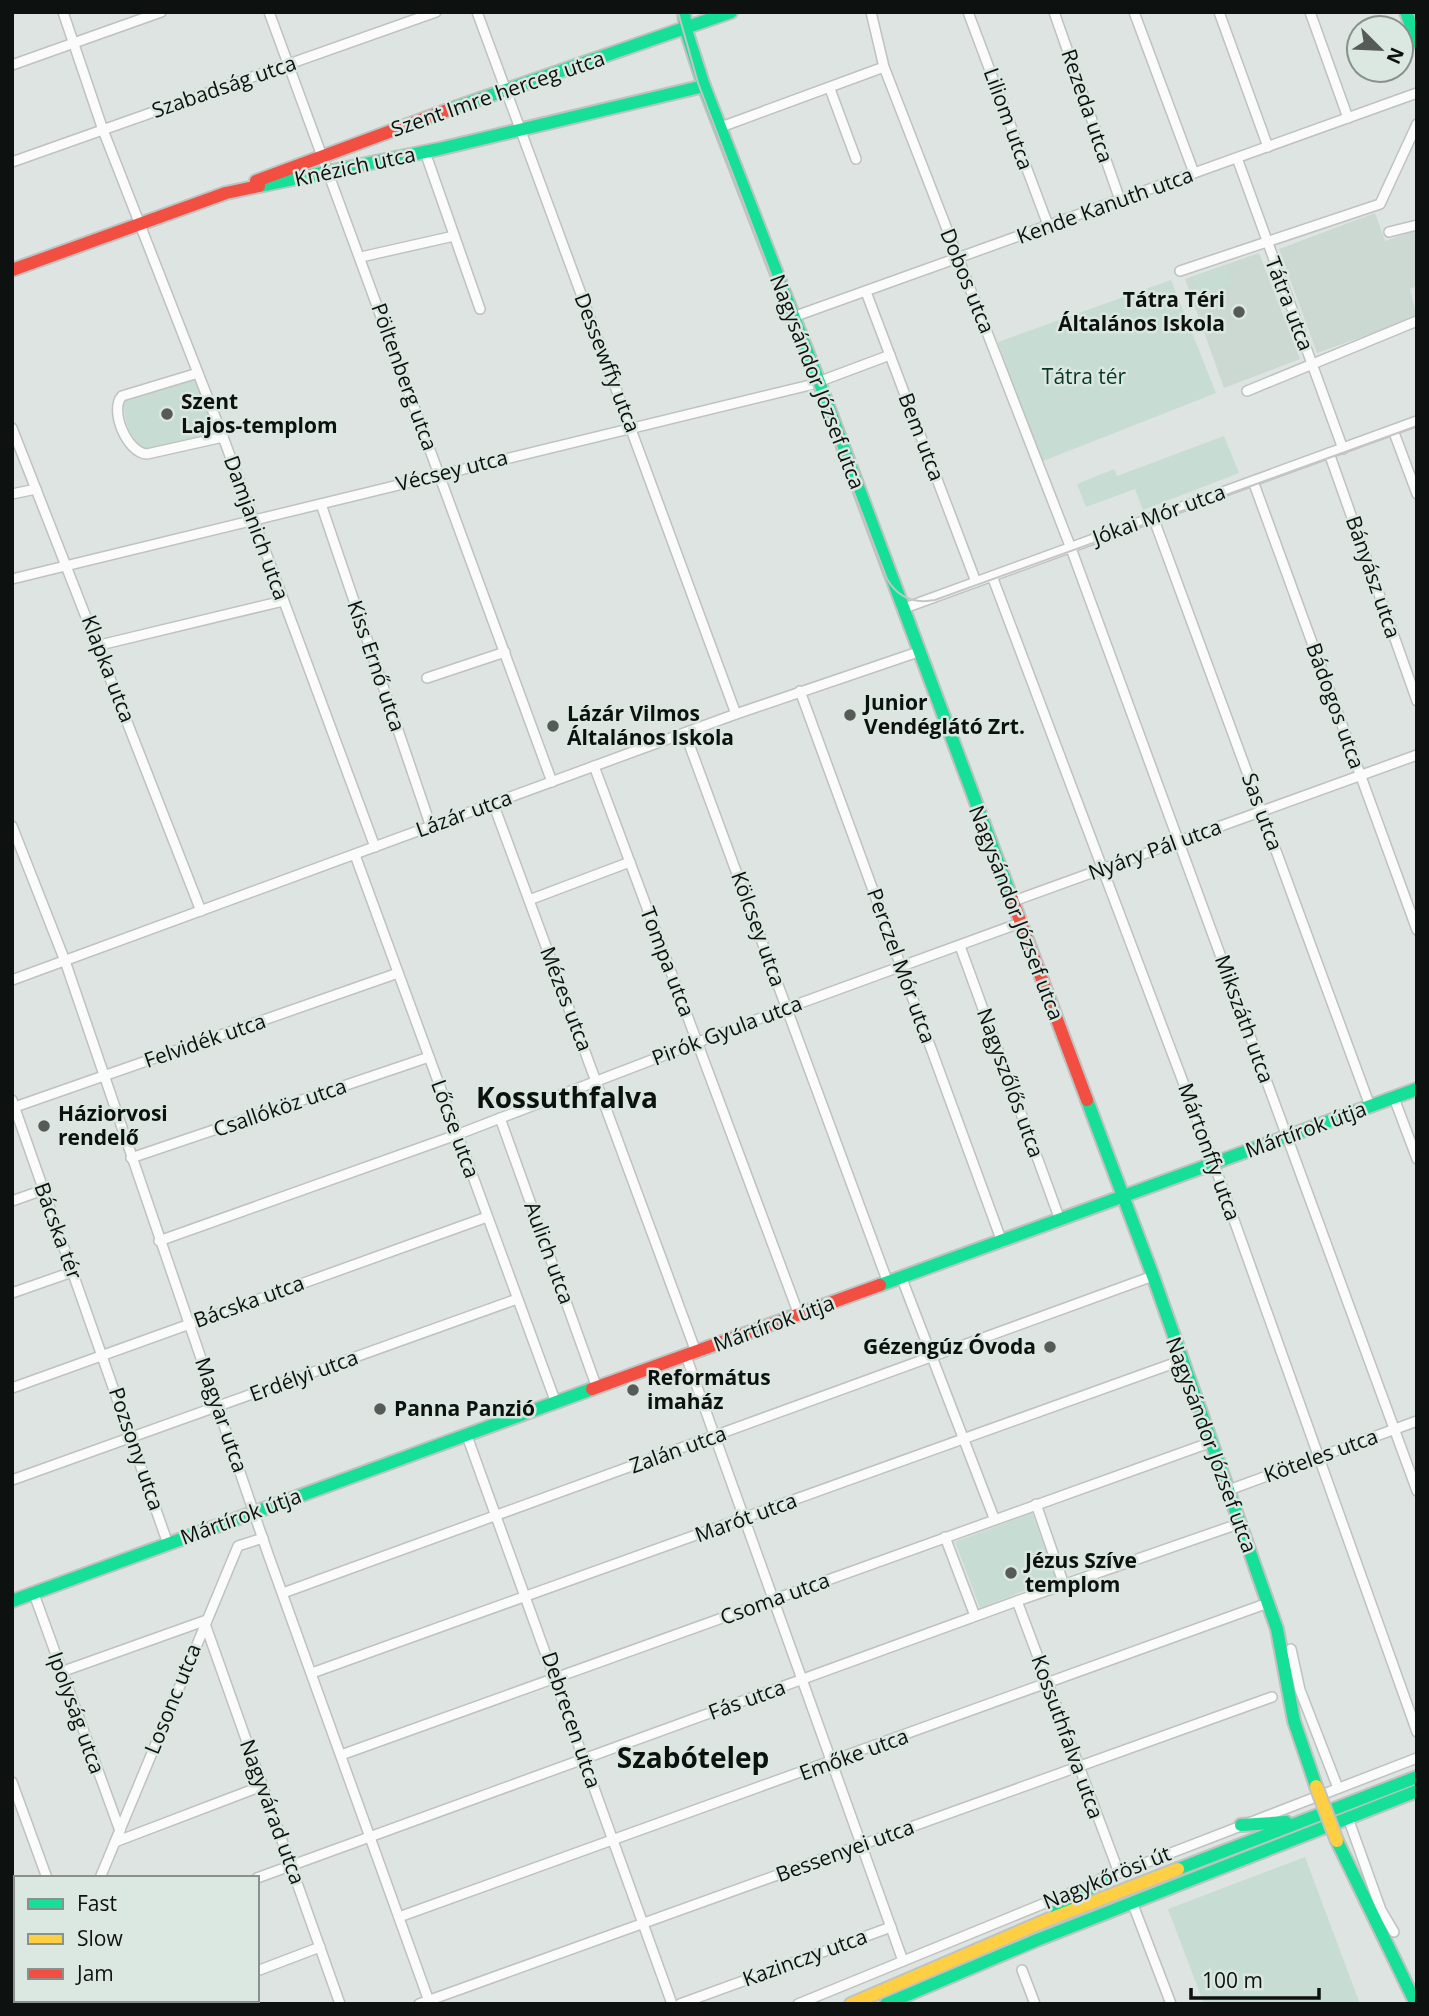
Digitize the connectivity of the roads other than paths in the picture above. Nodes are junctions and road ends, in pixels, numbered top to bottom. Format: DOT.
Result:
graph roads {
  1 [pos="63,12"];
  2 [pos="161,12"];
  3 [pos="269,12"];
  4 [pos="436,12"];
  5 [pos="477,12"];
  6 [pos="684,12"];
  7 [pos="731,12"];
  8 [pos="871,12"];
  9 [pos="968,12"];
  10 [pos="1054,12"];
  11 [pos="1134,12"];
  12 [pos="1219,12"];
  13 [pos="1310,12"];
  14 [pos="1406,12"];
  15 [pos="686,30"];
  16 [pos="1417,42"];
  17 [pos="75,43"];
  18 [pos="12,65"];
  19 [pos="288,65"];
  20 [pos="884,68"];
  21 [pos="704,86"];
  22 [pos="830,89"];
  23 [pos="504,90"];
  24 [pos="1417,93"];
  25 [pos="1348,118"];
  26 [pos="1417,124"];
  27 [pos="721,127"];
  28 [pos="519,129"];
  29 [pos="103,130"];
  30 [pos="1268,147"];
  31 [pos="425,152"];
  32 [pos="320,155"];
  33 [pos="1237,158"];
  34 [pos="856,159"];
  35 [pos="12,162"];
  36 [pos="327,173"];
  37 [pos="1194,173"];
  38 [pos="226,193"];
  39 [pos="1119,200"];
  40 [pos="142,224"];
  41 [pos="1048,225"];
  42 [pos="1417,225"];
  43 [pos="1389,232"];
  44 [pos="454,236"];
  45 [pos="1265,242"];
  46 [pos="360,257"];
  47 [pos="957,259"];
  48 [pos="12,270"];
  49 [pos="1181,271"];
  50 [pos="866,292"];
  51 [pos="480,309"];
  52 [pos="793,317"];
  53 [pos="1417,321"];
  54 [pos="890,355"];
  55 [pos="1313,365"];
  56 [pos="198,373"];
  57 [pos="819,382"];
  58 [pos="1247,391"];
  59 [pos="1417,421"];
  60 [pos="632,427"];
  61 [pos="12,428"];
  62 [pos="1393,430"];
  63 [pos="223,436"];
  64 [pos="1343,449"];
  65 [pos="1329,453"];
  66 [pos="439,474"];
  67 [pos="1253,481"];
  68 [pos="36,489"];
  69 [pos="12,494"];
  70 [pos="1417,494"];
  71 [pos="321,504"];
  72 [pos="1153,517"];
  73 [pos="254,520"];
  74 [pos="1070,547"];
  75 [pos="68,565"];
  76 [pos="992,576"];
  77 [pos="12,579"];
  78 [pos="976,582"];
  79 [pos="283,601"];
  80 [pos="902,609"];
  81 [pos="100,645"];
  82 [pos="505,652"];
  83 [pos="918,652"];
  84 [pos="428,678"];
  85 [pos="800,691"];
  86 [pos="1417,702"];
  87 [pos="736,714"];
  88 [pos="685,733"];
  89 [pos="1417,755"];
  90 [pos="594,766"];
  91 [pos="1361,775"];
  92 [pos="552,782"];
  93 [pos="493,803"];
  94 [pos="1262,812"];
  95 [pos="12,826"];
  96 [pos="431,827"];
  97 [pos="1179,841"];
  98 [pos="375,847"];
  99 [pos="355,855"];
  100 [pos="630,862"];
  101 [pos="1105,869"];
  102 [pos="529,900"];
  103 [pos="1011,902"];
  104 [pos="201,911"];
  105 [pos="1020,923"];
  106 [pos="1417,930"];
  107 [pos="960,946"];
  108 [pos="65,961"];
  109 [pos="901,967"];
  110 [pos="398,973"];
  111 [pos="12,980"];
  112 [pos="787,1008"];
  113 [pos="698,1043"];
  114 [pos="429,1057"];
  115 [pos="104,1077"];
  116 [pos="598,1082"];
  117 [pos="1417,1089"];
  118 [pos="1394,1098"];
  119 [pos="13,1105"];
  120 [pos="1370,1106"];
  121 [pos="500,1118"];
  122 [pos="459,1134"];
  123 [pos="1286,1136"];
  124 [pos="131,1158"];
  125 [pos="1417,1159"];
  126 [pos="1214,1164"];
  127 [pos="43,1190"];
  128 [pos="1122,1197"];
  129 [pos="12,1201"];
  130 [pos="487,1217"];
  131 [pos="1060,1220"];
  132 [pos="159,1241"];
  133 [pos="1002,1242"];
  134 [pos="72,1272"];
  135 [pos="1153,1276"];
  136 [pos="902,1279"];
  137 [pos="888,1283"];
  138 [pos="12,1293"];
  139 [pos="517,1299"];
  140 [pos="799,1315"];
  141 [pos="189,1323"];
  142 [pos="104,1354"];
  143 [pos="691,1354"];
  144 [pos="932,1358"];
  145 [pos="1180,1361"];
  146 [pos="12,1388"];
  147 [pos="597,1388"];
  148 [pos="556,1403"];
  149 [pos="219,1406"];
  150 [pos="1417,1421"];
  151 [pos="1395,1429"];
  152 [pos="131,1435"];
  153 [pos="467,1436"];
  154 [pos="715,1437"];
  155 [pos="963,1438"];
  156 [pos="1209,1443"];
  157 [pos="1320,1457"];
  158 [pos="12,1480"];
  159 [pos="1226,1491"];
  160 [pos="1417,1491"];
  161 [pos="1036,1504"];
  162 [pos="255,1512"];
  163 [pos="495,1516"];
  164 [pos="994,1518"];
  165 [pos="745,1519"];
  166 [pos="1238,1524"];
  167 [pos="945,1537"];
  168 [pos="263,1538"];
  169 [pos="168,1544"];
  170 [pos="1064,1585"];
  171 [pos="283,1593"];
  172 [pos="34,1594"];
  173 [pos="526,1596"];
  174 [pos="774,1600"];
  175 [pos="12,1601"];
  176 [pos="1017,1601"];
  177 [pos="1268,1603"];
  178 [pos="975,1616"];
  179 [pos="204,1621"];
  180 [pos="1291,1650"];
  181 [pos="193,1651"];
  182 [pos="217,1657"];
  183 [pos="61,1672"];
  184 [pos="312,1673"];
  185 [pos="557,1678"];
  186 [pos="803,1680"];
  187 [pos="1048,1685"];
  188 [pos="1272,1696"];
  189 [pos="1417,1732"];
  190 [pos="341,1755"];
  191 [pos="1417,1758"];
  192 [pos="586,1759"];
  193 [pos="834,1762"];
  194 [pos="1077,1765"];
  195 [pos="1417,1777"];
  196 [pos="12,1782"];
  197 [pos="262,1786"];
  198 [pos="1338,1788"];
  199 [pos="1417,1791"];
  200 [pos="1348,1818"];
  201 [pos="1298,1821"];
  202 [pos="1241,1825"];
  203 [pos="120,1831"];
  204 [pos="371,1838"];
  205 [pos="115,1842"];
  206 [pos="613,1842"];
  207 [pos="863,1844"];
  208 [pos="291,1866"];
  209 [pos="1119,1873"];
  210 [pos="46,1876"];
  211 [pos="101,1876"];
  212 [pos="259,1877"];
  213 [pos="1105,1878"];
  214 [pos="1132,1902"];
  215 [pos="399,1917"];
  216 [pos="1047,1920"];
  217 [pos="643,1924"];
  218 [pos="891,1927"];
  219 [pos="1394,1932"];
  220 [pos="320,1947"];
  221 [pos="903,1961"];
  222 [pos="259,1970"];
  223 [pos="1022,1970"];
  224 [pos="430,2002"];
  225 [pos="340,2004"];
  226 [pos="419,2004"];
  227 [pos="672,2004"];
  228 [pos="680,2004"];
  229 [pos="799,2004"];
  230 [pos="851,2004"];
  231 [pos="886,2004"];
  232 [pos="1035,2004"];
  233 [pos="1171,2004"];
  234 [pos="1416,2004"];
  1 -- 17 [label="street, Damjanich utca"];
  2 -- 17 [label="street"];
  3 -- 19 [label="street, Pöltenberg utca"];
  4 -- 19 [label="street, Szabadság utca"];
  5 -- 23 [label="street, Dessewffy utca"];
  6 -- 15 [label="street, Nagysándor József utca"];
  7 -- 15 [label="street, Szent Imre herceg utca"];
  8 -- 20 [label="street, Dobos utca"];
  9 -- 41 [label="street, Liliom utca"];
  10 -- 39 [label="street, Rezeda utca"];
  11 -- 37 [label="street"];
  12 -- 30 [label="street"];
  13 -- 25 [label="street"];
  14 -- 16 [label="street"];
  15 -- 21 [label="street, Nagysándor József utca"];
  15 -- 23 [label="street, Szent Imre herceg utca"];
  17 -- 18 [label="street"];
  17 -- 29 [label="street, Damjanich utca"];
  19 -- 29 [label="street, Szabadság utca"];
  19 -- 32 [label="street, Pöltenberg utca"];
  20 -- 22 [label="street"];
  20 -- 47 [label="street, Dobos utca"];
  21 -- 27 [label="street, Nagysándor József utca"];
  21 -- 28 [label="street, Knézich utca"];
  22 -- 27 [label="street"];
  22 -- 34 [label="street"];
  23 -- 28 [label="street, Dessewffy utca"];
  23 -- 32 [label="street, Szent Imre herceg utca"];
  24 -- 25 [label="street, Kende Kanuth utca"];
  25 -- 30 [label="street, Kende Kanuth utca"];
  26 -- 45 [label="street"];
  27 -- 52 [label="street, Nagysándor József utca"];
  28 -- 31 [label="street, Knézich utca"];
  28 -- 60 [label="street, Dessewffy utca"];
  29 -- 35 [label="street, Szabadság utca"];
  29 -- 40 [label="street, Damjanich utca"];
  30 -- 33 [label="street, Kende Kanuth utca"];
  31 -- 36 [label="street, Knézich utca"];
  31 -- 44 [label="street"];
  32 -- 36 [label="street, Pöltenberg utca"];
  32 -- 38 [label="street, Szent Imre herceg utca"];
  33 -- 37 [label="street, Kende Kanuth utca"];
  33 -- 45 [label="street, Tátra utca"];
  36 -- 38 [label="street, Knézich utca"];
  36 -- 46 [label="street, Pöltenberg utca"];
  37 -- 39 [label="street, Kende Kanuth utca"];
  38 -- 40 [label="street, Knézich utca"];
  39 -- 41 [label="street, Kende Kanuth utca"];
  40 -- 48 [label="street, Knézich utca"];
  40 -- 56 [label="street, Damjanich utca"];
  41 -- 47 [label="street, Kende Kanuth utca"];
  42 -- 43 [label="street"];
  44 -- 46 [label="street"];
  44 -- 51 [label="street"];
  45 -- 49 [label="street"];
  45 -- 55 [label="street, Tátra utca"];
  46 -- 66 [label="street, Pöltenberg utca"];
  47 -- 50 [label="street, Kende Kanuth utca"];
  47 -- 74 [label="street, Dobos utca"];
  50 -- 52 [label="street, Kende Kanuth utca"];
  50 -- 54 [label="street, Bem utca"];
  52 -- 57 [label="street, Nagysándor József utca"];
  53 -- 55 [label="street"];
  54 -- 57 [label="street, Vécsey utca"];
  54 -- 78 [label="street, Bem utca"];
  55 -- 58 [label="street"];
  55 -- 64 [label="street, Tátra utca"];
  56 -- 63 [label="street, Damjanich utca"];
  56 -- 63 [label="street"];
  57 -- 60 [label="street, Vécsey utca"];
  57 -- 80 [label="street, Nagysándor József utca"];
  59 -- 62 [label="street, Jókai Mór utca"];
  60 -- 66 [label="street, Vécsey utca"];
  60 -- 87 [label="street, Dessewffy utca"];
  61 -- 68 [label="street, Klapka utca"];
  62 -- 64 [label="street, Jókai Mór utca"];
  62 -- 70 [label="street"];
  63 -- 73 [label="street, Damjanich utca"];
  64 -- 65 [label="street, Jókai Mór utca"];
  65 -- 67 [label="street, Jókai Mór utca"];
  65 -- 86 [label="street, Bányász utca"];
  66 -- 71 [label="street, Vécsey utca"];
  66 -- 82 [label="street, Pöltenberg utca"];
  67 -- 72 [label="street, Jókai Mór utca"];
  67 -- 91 [label="street, Bádogos utca"];
  68 -- 69 [label="street"];
  68 -- 75 [label="street, Klapka utca"];
  71 -- 73 [label="street, Vécsey utca"];
  71 -- 96 [label="street, Kiss Ernő utca"];
  72 -- 74 [label="street, Jókai Mór utca"];
  72 -- 94 [label="street, Sas utca"];
  73 -- 75 [label="street, Vécsey utca"];
  73 -- 79 [label="street, Damjanich utca"];
  74 -- 76 [label="street, Jókai Mór utca"];
  74 -- 97 [label="street, Mikszáth utca"];
  75 -- 77 [label="street, Vécsey utca"];
  75 -- 81 [label="street, Klapka utca"];
  76 -- 78 [label="street, Jókai Mór utca"];
  76 -- 101 [label="street, Mártonffy utca"];
  78 -- 80 [label="street, Jókai Mór utca"];
  79 -- 81 [label="street"];
  79 -- 98 [label="street, Damjanich utca"];
  80 -- 83 [label="street, Nagysándor József utca"];
  81 -- 104 [label="street, Klapka utca"];
  82 -- 84 [label="street"];
  82 -- 92 [label="street, Pöltenberg utca"];
  83 -- 85 [label="street, Lázár utca"];
  83 -- 103 [label="street, Nagysándor József utca"];
  85 -- 87 [label="street, Lázár utca"];
  85 -- 109 [label="street, Perczel Mór utca"];
  87 -- 88 [label="street, Lázár utca"];
  88 -- 90 [label="street, Lázár utca"];
  88 -- 112 [label="street, Kölcsey utca"];
  89 -- 91 [label="street, Nyáry Pál utca"];
  90 -- 92 [label="street, Lázár utca"];
  90 -- 100 [label="street, Tompa utca"];
  91 -- 94 [label="street, Nyáry Pál utca"];
  91 -- 106 [label="street, Bádogos utca"];
  92 -- 93 [label="street, Lázár utca"];
  93 -- 96 [label="street, Lázár utca"];
  93 -- 102 [label="street, Mézes utca"];
  94 -- 97 [label="street, Nyáry Pál utca"];
  94 -- 120 [label="street, Sas utca"];
  95 -- 108 [label="street, Magyar utca"];
  96 -- 98 [label="street, Lázár utca"];
  97 -- 101 [label="street, Nyáry Pál utca"];
  97 -- 123 [label="street, Mikszáth utca"];
  98 -- 99 [label="street, Lázár utca"];
  99 -- 104 [label="street, Lázár utca"];
  99 -- 110 [label="street, Lőcse utca"];
  100 -- 102 [label="street"];
  100 -- 113 [label="street, Tompa utca"];
  101 -- 103 [label="street, Nyáry Pál utca"];
  101 -- 126 [label="street, Mártonffy utca"];
  102 -- 116 [label="street, Mézes utca"];
  103 -- 105 [label="street, Nagysándor József utca"];
  104 -- 108 [label="street, Lázár utca"];
  105 -- 107 [label="street, Pirók Gyula utca"];
  105 -- 128 [label="street, Nagysándor József utca"];
  107 -- 109 [label="street, Pirók Gyula utca"];
  107 -- 131 [label="street, Nagyszőlős utca"];
  108 -- 111 [label="street, Lázár utca"];
  108 -- 115 [label="street, Magyar utca"];
  109 -- 112 [label="street, Pirók Gyula utca"];
  109 -- 133 [label="street, Perczel Mór utca"];
  110 -- 114 [label="street, Lőcse utca"];
  110 -- 115 [label="street, Felvidék utca"];
  112 -- 113 [label="street, Pirók Gyula utca"];
  112 -- 137 [label="street, Kölcsey utca"];
  113 -- 116 [label="street, Pirók Gyula utca"];
  113 -- 140 [label="street, Tompa utca"];
  114 -- 122 [label="street, Lőcse utca"];
  114 -- 124 [label="street, Csallóköz utca"];
  115 -- 119 [label="street, Felvidék utca"];
  115 -- 124 [label="street, Magyar utca"];
  116 -- 121 [label="street, Pirók Gyula utca"];
  116 -- 143 [label="street, Mézes utca"];
  117 -- 118 [label="street, Mártírok útja"];
  118 -- 120 [label="street, Mártírok útja"];
  118 -- 125 [label="street"];
  119 -- 127 [label="street, Bácska tér"];
  120 -- 123 [label="street, Mártírok útja"];
  121 -- 122 [label="street, Pirók Gyula utca"];
  121 -- 147 [label="street, Aulich utca"];
  122 -- 130 [label="street, Lőcse utca"];
  122 -- 132 [label="street, Pirók Gyula utca"];
  123 -- 126 [label="street, Mártírok útja"];
  123 -- 151 [label="street, Mikszáth utca"];
  124 -- 132 [label="street, Magyar utca"];
  126 -- 128 [label="street, Mártírok útja"];
  126 -- 157 [label="street, Mártonffy utca"];
  127 -- 129 [label="street"];
  127 -- 134 [label="street, Bácska tér"];
  128 -- 131 [label="street, Mártírok útja"];
  128 -- 135 [label="street, Nagysándor József utca"];
  130 -- 139 [label="street, Lőcse utca"];
  130 -- 141 [label="street, Bácska utca"];
  131 -- 133 [label="street, Mártírok útja"];
  132 -- 141 [label="street, Magyar utca"];
  133 -- 136 [label="street, Mártírok útja"];
  134 -- 138 [label="street"];
  134 -- 142 [label="street, Bácska tér"];
  135 -- 144 [label="street, Zalán utca"];
  135 -- 145 [label="street, Nagysándor József utca"];
  136 -- 137 [label="street, Mártírok útja"];
  136 -- 144 [label="street"];
  137 -- 140 [label="street, Mártírok útja"];
  139 -- 148 [label="street, Lőcse utca"];
  139 -- 149 [label="street, Erdélyi utca"];
  140 -- 143 [label="street, Mártírok útja"];
  141 -- 142 [label="street, Bácska utca"];
  141 -- 149 [label="street, Magyar utca"];
  142 -- 146 [label="street, Bácska utca"];
  142 -- 152 [label="street, Pozsony utca"];
  143 -- 147 [label="street, Mártírok útja"];
  143 -- 154 [label="street, Mézes utca"];
  144 -- 154 [label="street, Zalán utca"];
  144 -- 155 [label="street"];
  145 -- 155 [label="street, Marót utca"];
  145 -- 156 [label="street, Nagysándor József utca"];
  147 -- 148 [label="street, Mártírok útja"];
  148 -- 153 [label="street, Mártírok útja"];
  149 -- 152 [label="street, Erdélyi utca"];
  149 -- 162 [label="street, Magyar utca"];
  150 -- 151 [label="street, Köteles utca"];
  151 -- 157 [label="street, Köteles utca"];
  151 -- 160 [label="street, Mikszáth utca"];
  152 -- 158 [label="street, Erdélyi utca"];
  152 -- 169 [label="street, Pozsony utca"];
  153 -- 162 [label="street, Mártírok útja"];
  153 -- 163 [label="street, Debrecen utca"];
  154 -- 163 [label="street, Zalán utca"];
  154 -- 165 [label="street, Mézes utca"];
  155 -- 164 [label="street"];
  155 -- 165 [label="street, Marót utca"];
  156 -- 159 [label="street, Nagysándor József utca"];
  156 -- 161 [label="street, Csoma utca"];
  157 -- 159 [label="street, Köteles utca"];
  157 -- 189 [label="street, Mártonffy utca"];
  159 -- 166 [label="street, Nagysándor József utca"];
  161 -- 164 [label="street, Csoma utca"];
  161 -- 170 [label="street"];
  162 -- 168 [label="street, Magyar utca"];
  162 -- 169 [label="street, Mártírok útja"];
  163 -- 171 [label="street, Zalán utca"];
  163 -- 173 [label="street, Debrecen utca"];
  164 -- 167 [label="street, Csoma utca"];
  165 -- 173 [label="street, Marót utca"];
  165 -- 174 [label="street, Mézes utca"];
  166 -- 170 [label="street, Fás utca"];
  166 -- 177 [label="street, Nagysándor József utca"];
  167 -- 174 [label="street, Csoma utca"];
  167 -- 178 [label="street"];
  168 -- 171 [label="street, Magyar utca"];
  168 -- 179 [label="street, Losonc utca"];
  169 -- 172 [label="street, Mártírok útja"];
  170 -- 176 [label="street, Fás utca"];
  171 -- 184 [label="street, Magyar utca"];
  172 -- 175 [label="street, Mártírok útja"];
  172 -- 183 [label="street, Ipolyság utca"];
  173 -- 184 [label="street, Marót utca"];
  173 -- 185 [label="street, Debrecen utca"];
  174 -- 185 [label="street, Csoma utca"];
  174 -- 186 [label="street, Mézes utca"];
  176 -- 178 [label="street, Fás utca"];
  176 -- 187 [label="street, Kossuthfalva utca"];
  177 -- 187 [label="street, Emőke utca"];
  177 -- 234 [label="street, Nagysándor József utca, bridge"];
  178 -- 186 [label="street, Fás utca"];
  179 -- 181 [label="street, Losonc utca"];
  179 -- 182 [label="street, Nagyvárad utca"];
  179 -- 183 [label="street"];
  180 -- 198 [label="street"];
  181 -- 182 [label="street"];
  181 -- 203 [label="street, Losonc utca"];
  182 -- 197 [label="street, Nagyvárad utca"];
  183 -- 203 [label="street, Ipolyság utca"];
  184 -- 190 [label="street, Magyar utca"];
  185 -- 190 [label="street, Csoma utca"];
  185 -- 192 [label="street, Debrecen utca"];
  186 -- 192 [label="street, Fás utca"];
  186 -- 193 [label="street, Mézes utca"];
  187 -- 193 [label="street, Emőke utca"];
  187 -- 194 [label="street, Kossuthfalva utca"];
  188 -- 194 [label="street, Bessenyei utca"];
  190 -- 204 [label="street, Magyar utca"];
  191 -- 198 [label="street, Nagykőrösi út"];
  192 -- 204 [label="street, Fás utca"];
  192 -- 206 [label="street, Debrecen utca"];
  193 -- 206 [label="street, Emőke utca"];
  193 -- 207 [label="street, Mézes utca"];
  194 -- 207 [label="street, Bessenyei utca"];
  194 -- 209 [label="street, Kossuthfalva utca"];
  195 -- 201 [label="street, Nagykőrösi út"];
  196 -- 210 [label="street"];
  197 -- 205 [label="street"];
  197 -- 208 [label="street, Nagyvárad utca"];
  198 -- 202 [label="street, Nagykőrösi út"];
  199 -- 200 [label="street, Nagykőrösi út"];
  200 -- 214 [label="street, Nagykőrösi út"];
  200 -- 219 [label="street"];
  201 -- 202 [label="street"];
  201 -- 216 [label="street, Nagykőrösi út"];
  202 -- 209 [label="street, Nagykőrösi út"];
  203 -- 205 [label="street, Losonc utca"];
  204 -- 208 [label="street, Fás utca"];
  204 -- 215 [label="street, Magyar utca"];
  205 -- 211 [label="street, Losonc utca"];
  206 -- 215 [label="street, Emőke utca"];
  206 -- 217 [label="street, Debrecen utca"];
  207 -- 217 [label="street, Bessenyei utca"];
  207 -- 218 [label="street, Mézes utca"];
  208 -- 212 [label="street, Fás utca"];
  208 -- 220 [label="street, Nagyvárad utca"];
  209 -- 213 [label="street, Nagykőrösi út"];
  213 -- 216 [label="street"];
  213 -- 221 [label="street, Nagykőrösi út"];
  214 -- 231 [label="street, Nagykőrösi út"];
  214 -- 233 [label="street"];
  215 -- 224 [label="street, Magyar utca"];
  216 -- 230 [label="street, Nagykőrösi út"];
  217 -- 224 [label="street, Bessenyei utca"];
  217 -- 227 [label="street, Debrecen utca"];
  218 -- 221 [label="street, Mézes utca"];
  218 -- 228 [label="street, Kazinczy utca"];
  220 -- 222 [label="street"];
  220 -- 225 [label="street, Nagyvárad utca"];
  221 -- 229 [label="street, Nagykőrösi út"];
  223 -- 232 [label="street"];
  224 -- 226 [label="street, Bessenyei utca"];
}
